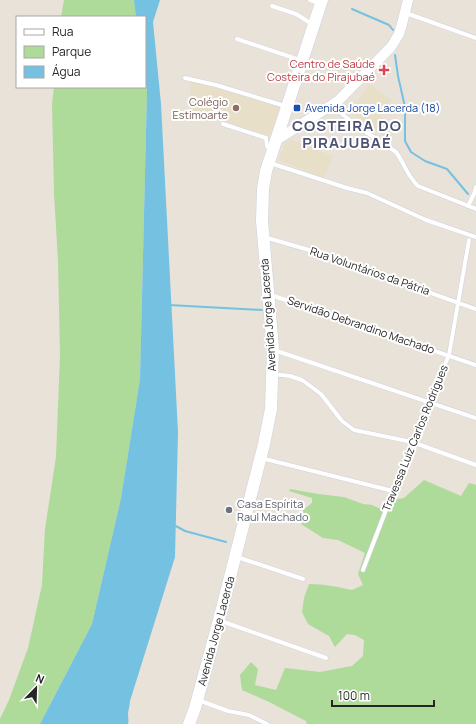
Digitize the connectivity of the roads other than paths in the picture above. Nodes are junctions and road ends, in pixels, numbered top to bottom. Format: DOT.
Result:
graph roads {
  1 [pos="408,0"];
  2 [pos="318,1"];
  3 [pos="272,6"];
  4 [pos="405,13"];
  5 [pos="314,25"];
  6 [pos="237,38"];
  7 [pos="476,38"];
  8 [pos="302,60"];
  9 [pos="185,78"];
  10 [pos="332,106"];
  11 [pos="287,107"];
  12 [pos="223,124"];
  13 [pos="272,152"];
  14 [pos="476,187"];
  15 [pos="468,206"];
  16 [pos="476,209"];
  17 [pos="263,236"];
  18 [pos="476,237"];
  19 [pos="469,240"];
  20 [pos="268,294"];
  21 [pos="459,303"];
  22 [pos="476,309"];
  23 [pos="273,349"];
  24 [pos="449,355"];
  25 [pos="476,365"];
  26 [pos="272,374"];
  27 [pos="428,402"];
  28 [pos="476,418"];
  29 [pos="412,442"];
  30 [pos="260,458"];
  31 [pos="476,465"];
  32 [pos="393,491"];
  33 [pos="235,557"];
  34 [pos="363,570"];
  35 [pos="303,579"];
  36 [pos="219,620"];
  37 [pos="326,658"];
  38 [pos="198,700"];
  39 [pos="190,724"];
  40 [pos="267,724"];
  1 -- 4 [label="street"];
  2 -- 5 [label="main road, Avenida Jorge Lacerda"];
  3 -- 5 [label="lane"];
  4 -- 7 [label="lane"];
  4 -- 10 [label="street"];
  5 -- 8 [label="main road, Avenida Jorge Lacerda"];
  6 -- 8 [label="lane"];
  8 -- 11 [label="main road, Avenida Jorge Lacerda"];
  9 -- 11 [label="lane"];
  10 -- 13 [label="street"];
  10 -- 15 [label="lane"];
  11 -- 13 [label="main road, Avenida Jorge Lacerda"];
  12 -- 13 [label="lane"];
  13 -- 17 [label="main road, Avenida Jorge Lacerda"];
  13 -- 18 [label="lane"];
  14 -- 15 [label="lane"];
  15 -- 16 [label="lane"];
  17 -- 20 [label="main road, Avenida Jorge Lacerda"];
  17 -- 21 [label="lane, Rua Voluntários da Pátria"];
  19 -- 21 [label="lane, Travessa Luiz Carlos Rodrigues"];
  20 -- 23 [label="main road, Avenida Jorge Lacerda"];
  20 -- 24 [label="lane, Servidão Debrandino Machado"];
  21 -- 22 [label="lane, Rua Voluntários da Pátria"];
  21 -- 24 [label="lane, Travessa Luiz Carlos Rodrigues"];
  23 -- 26 [label="main road, Avenida Jorge Lacerda"];
  23 -- 27 [label="lane"];
  24 -- 25 [label="lane, Servidão Debrandino Machado"];
  24 -- 27 [label="lane, Travessa Luiz Carlos Rodrigues"];
  26 -- 29 [label="lane"];
  26 -- 30 [label="main road, Avenida Jorge Lacerda"];
  27 -- 28 [label="lane"];
  27 -- 29 [label="lane, Travessa Luiz Carlos Rodrigues"];
  29 -- 31 [label="lane"];
  29 -- 32 [label="lane, Travessa Luiz Carlos Rodrigues"];
  30 -- 32 [label="lane"];
  30 -- 33 [label="main road, Avenida Jorge Lacerda"];
  32 -- 34 [label="lane, Travessa Luiz Carlos Rodrigues"];
  33 -- 35 [label="lane"];
  33 -- 36 [label="main road, Avenida Jorge Lacerda"];
  36 -- 37 [label="lane"];
  36 -- 38 [label="main road, Avenida Jorge Lacerda"];
  38 -- 39 [label="main road, Avenida Jorge Lacerda"];
  38 -- 40 [label="lane"];
}
